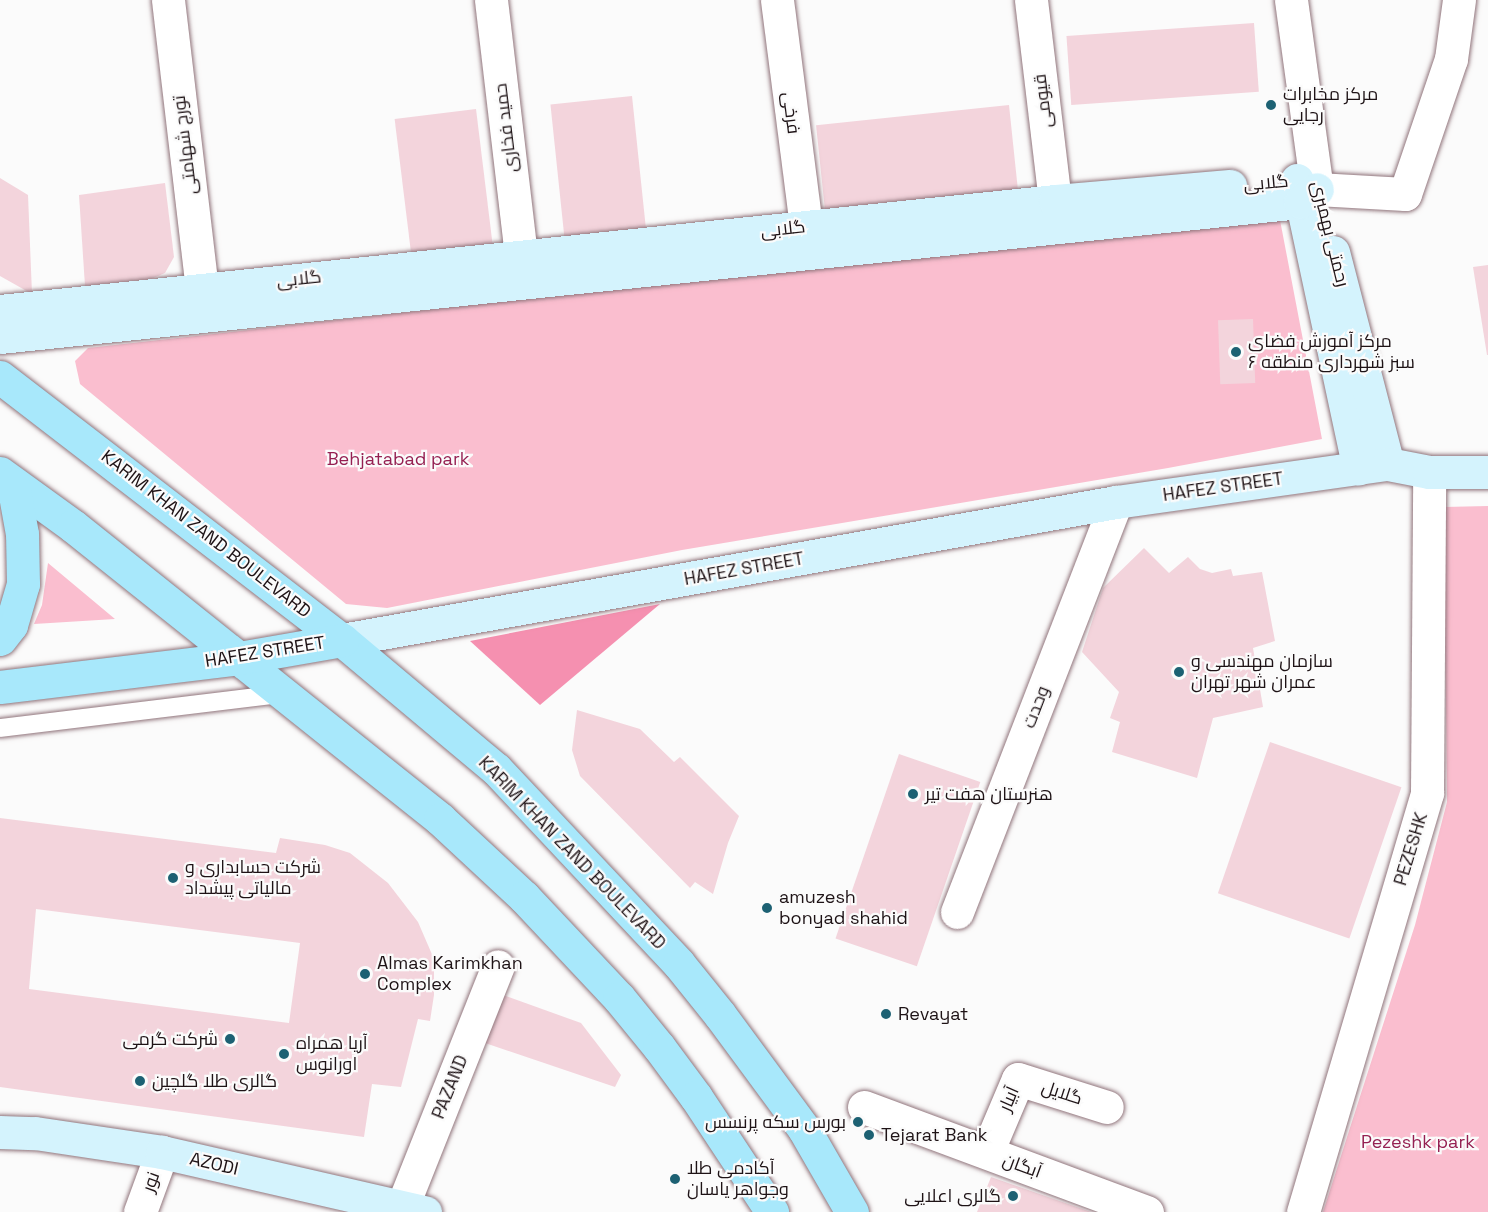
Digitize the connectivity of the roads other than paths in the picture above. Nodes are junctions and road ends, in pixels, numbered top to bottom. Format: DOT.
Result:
graph roads {
  1 [pos="168,0"];
  2 [pos="491,0"];
  3 [pos="777,0"];
  4 [pos="1031,0"];
  5 [pos="1291,0"];
  6 [pos="1458,0"];
  7 [pos="1305,190"];
  8 [pos="1056,214"];
  9 [pos="807,239"];
  10 [pos="523,269"];
  11 [pos="204,301"];
  12 [pos="0,311"];
  13 [pos="0,337"];
  14 [pos="0,377"];
  15 [pos="1373,466"];
  16 [pos="1429,472"];
  17 [pos="1488,472"];
  18 [pos="6,478"];
  19 [pos="1116,502"];
  20 [pos="0,639"];
  21 [pos="342,640"];
  22 [pos="239,658"];
  23 [pos="0,687"];
  24 [pos="283,694"];
  25 [pos="0,728"];
  26 [pos="957,912"];
  27 [pos="498,966"];
  28 [pos="1018,1078"];
  29 [pos="864,1107"];
  30 [pos="1107,1107"];
  31 [pos="0,1131"];
  32 [pos="162,1152"];
  33 [pos="987,1152"];
  34 [pos="355,1204"];
  35 [pos="414,1210"];
  36 [pos="140,1212"];
  37 [pos="772,1212"];
  38 [pos="852,1212"];
  39 [pos="1147,1212"];
  40 [pos="1303,1212"];
  1 -- 11 [label="street, تورج شهامتی"];
  2 -- 10 [label="street, حمید فخاری"];
  3 -- 9 [label="street, فرخی"];
  4 -- 8 [label="street, قیومی"];
  5 -- 7 [label="street, رحمتی بهمبری"];
  6 -- 7 [label="street"];
  7 -- 8 [label="street, گلابی"];
  7 -- 15 [label="street, رحمتی بهمبری"];
  8 -- 9 [label="street, گلابی"];
  9 -- 10 [label="street, گلابی"];
  10 -- 11 [label="street, گلابی"];
  11 -- 12 [label="street, گلابی"];
  11 -- 13 [label="street, گلابی"];
  14 -- 21 [label="main road, KARIM KHAN ZAND BOULEVARD"];
  15 -- 16 [label="street, HAFEZ STREET"];
  15 -- 19 [label="street, HAFEZ STREET"];
  16 -- 17 [label="street, HAFEZ STREET"];
  16 -- 40 [label="street, PEZESHK"];
  18 -- 20 [label="main road"];
  18 -- 22 [label="main road"];
  19 -- 21 [label="street, HAFEZ STREET"];
  19 -- 26 [label="street, وحدت"];
  21 -- 22 [label="main road, HAFEZ STREET"];
  21 -- 38 [label="main road, KARIM KHAN ZAND BOULEVARD"];
  22 -- 23 [label="main road, HAFEZ STREET"];
  22 -- 24 [label="main road"];
  24 -- 25 [label="lane"];
  24 -- 37 [label="main road"];
  27 -- 35 [label="street, PAZAND"];
  28 -- 30 [label="street, گلایل"];
  28 -- 33 [label="street, آبیار"];
  29 -- 33 [label="street, آبگان"];
  31 -- 32 [label="street, AZODI"];
  32 -- 34 [label="street, AZODI"];
  32 -- 36 [label="street, نور"];
  33 -- 39 [label="street, آبگان"];
  34 -- 35 [label="street, AZODI"];
}
